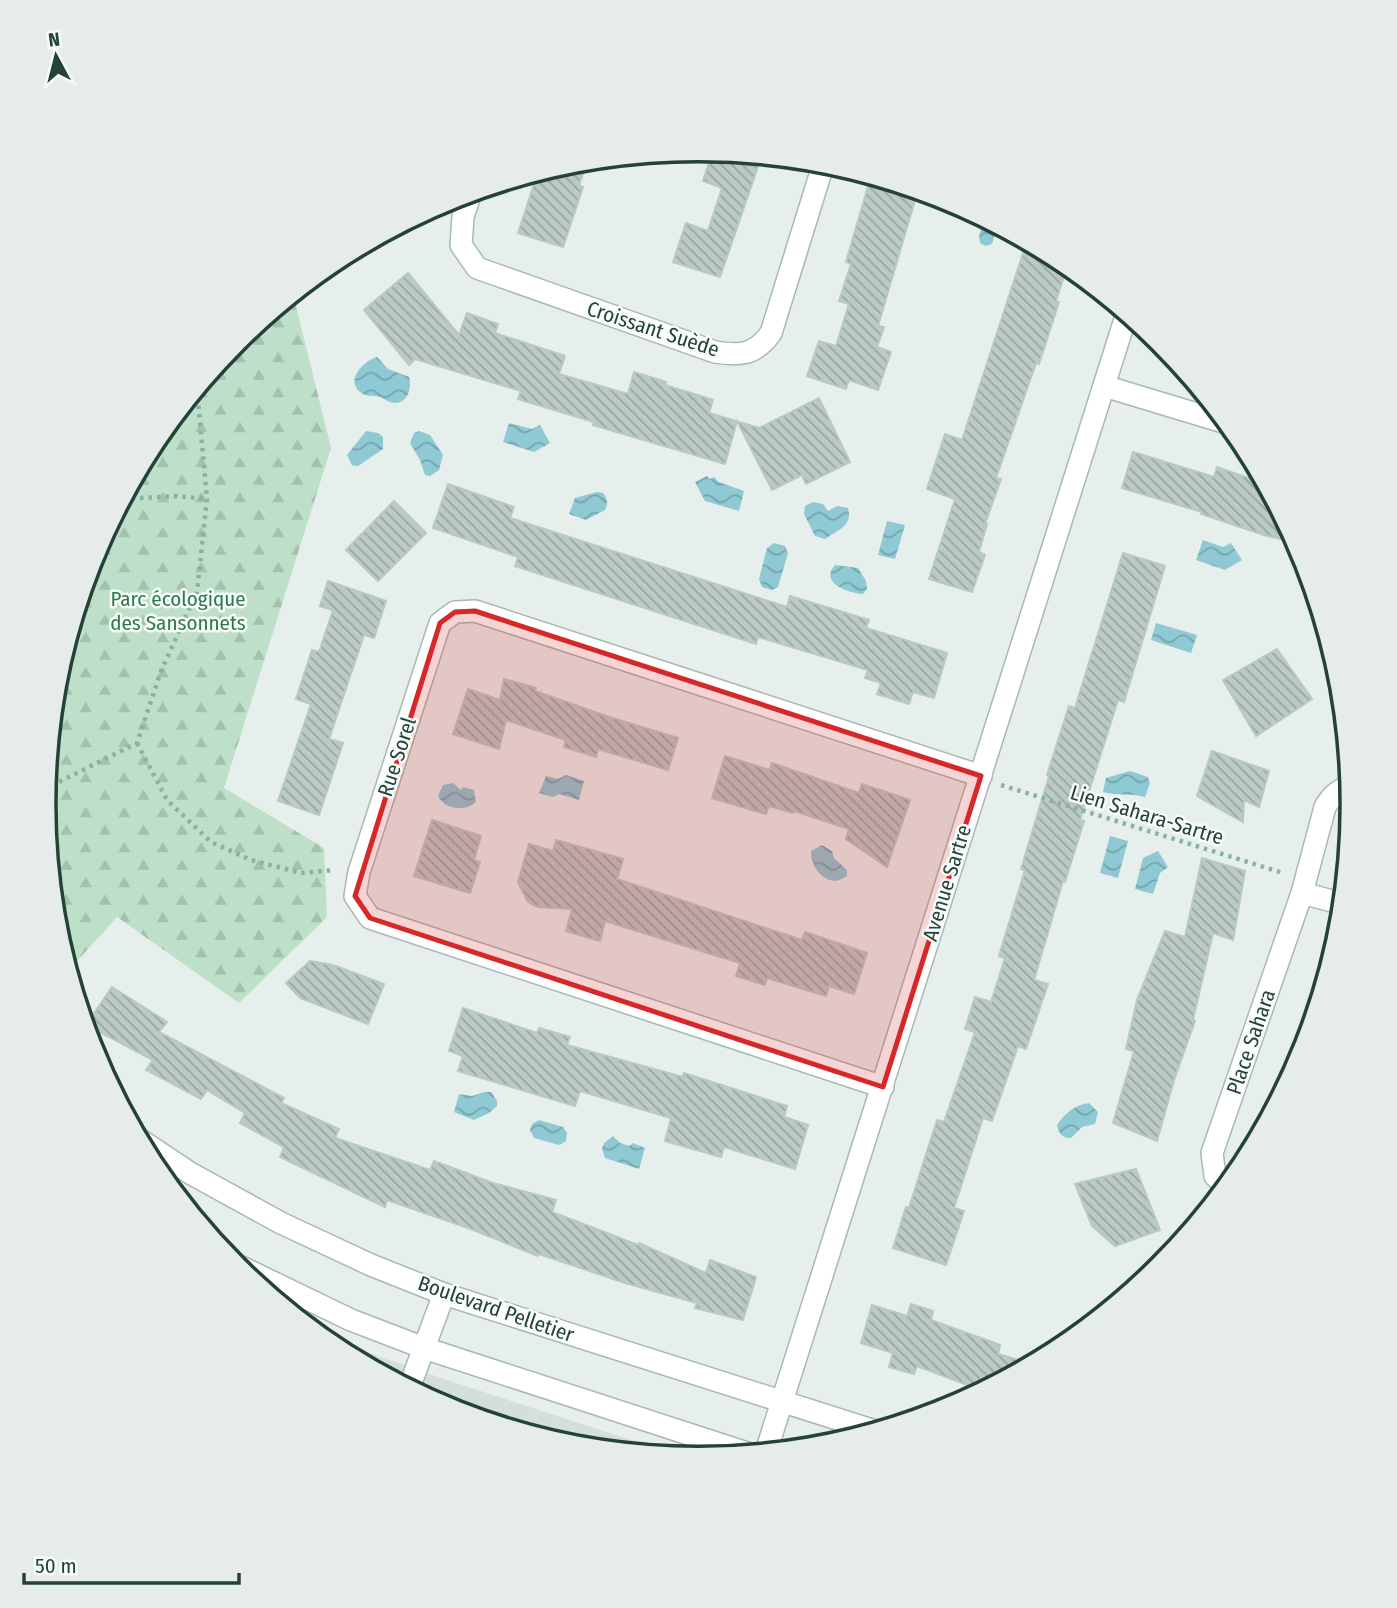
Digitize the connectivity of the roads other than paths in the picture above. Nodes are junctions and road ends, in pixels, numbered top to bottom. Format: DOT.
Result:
graph roads {
  1 [pos="820,173"];
  2 [pos="467,205"];
  3 [pos="1124,323"];
  4 [pos="1104,386"];
  5 [pos="1212,419"];
  6 [pos="981,776"];
  7 [pos="1341,789"];
  8 [pos="1304,886"];
  9 [pos="1334,900"];
  10 [pos="883,1087"];
  11 [pos="158,1152"];
  12 [pos="1219,1180"];
  13 [pos="267,1279"];
  14 [pos="444,1294"];
  15 [pos="424,1348"];
  16 [pos="412,1379"];
  17 [pos="782,1403"];
  18 [pos="858,1427"];
  19 [pos="769,1442"];
  20 [pos="725,1446"];
  1 -- 2 [label="street, Croissant Suède"];
  3 -- 4 [label="street, Avenue Sartre"];
  4 -- 5 [label="street"];
  4 -- 6 [label="street, Avenue Sartre"];
  6 -- 10 [label="street, Avenue Sartre"];
  6 -- 10 [label="street, Rue Sorel"];
  7 -- 8 [label="street, Place Sahara"];
  8 -- 9 [label="street"];
  8 -- 12 [label="street, Place Sahara"];
  10 -- 17 [label="street, Avenue Sartre"];
  11 -- 14 [label="street, Boulevard Pelletier"];
  13 -- 15 [label="street"];
  14 -- 15 [label="street"];
  14 -- 17 [label="street, Boulevard Pelletier"];
  15 -- 16 [label="street"];
  15 -- 20 [label="street"];
  17 -- 18 [label="street, Boulevard Pelletier"];
  17 -- 19 [label="street, Avenue Sartre"];
}
